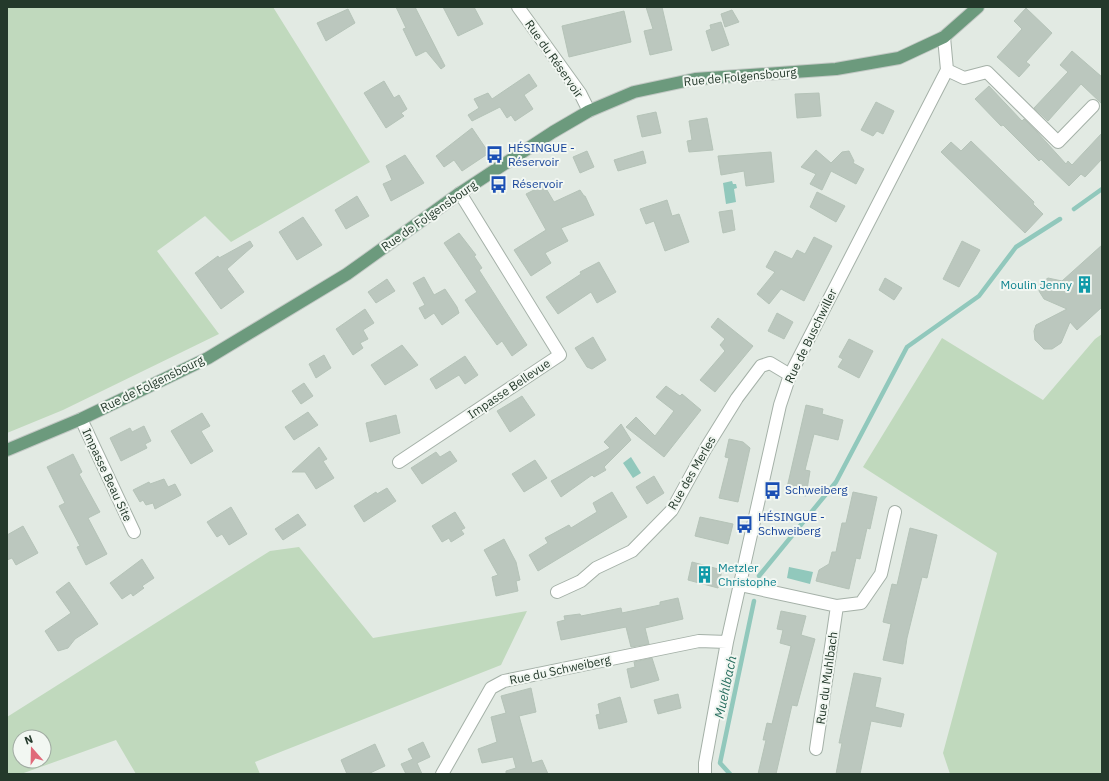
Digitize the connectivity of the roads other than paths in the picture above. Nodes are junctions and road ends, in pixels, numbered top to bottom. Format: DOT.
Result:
graph roads {
  1 [pos="518,7"];
  2 [pos="978,7"];
  3 [pos="944,37"];
  4 [pos="948,70"];
  5 [pos="1093,106"];
  6 [pos="589,111"];
  7 [pos="460,193"];
  8 [pos="790,375"];
  9 [pos="81,419"];
  10 [pos="7,450"];
  11 [pos="399,462"];
  12 [pos="895,512"];
  13 [pos="134,532"];
  14 [pos="740,585"];
  15 [pos="557,592"];
  16 [pos="837,606"];
  17 [pos="727,642"];
  18 [pos="816,749"];
  19 [pos="442,774"];
  20 [pos="706,774"];
  1 -- 6 [label="street, Rue du Réservoir"];
  2 -- 3 [label="main road, Rue de Folgensbourg"];
  3 -- 4 [label="street"];
  3 -- 6 [label="main road, Rue de Folgensbourg"];
  4 -- 5 [label="street"];
  4 -- 8 [label="street, Rue de Buschwiller"];
  6 -- 7 [label="main road, Rue de Folgensbourg"];
  7 -- 9 [label="main road, Rue de Folgensbourg"];
  7 -- 11 [label="street, Impasse Bellevue"];
  8 -- 14 [label="street, Rue de Buschwiller"];
  8 -- 15 [label="street, Rue des Merles"];
  9 -- 10 [label="main road, Rue de Folgensbourg"];
  9 -- 13 [label="street, Impasse Beau Site"];
  12 -- 16 [label="street"];
  14 -- 16 [label="street"];
  14 -- 17 [label="street, Rue de Buschwiller"];
  16 -- 18 [label="street, Rue du Muhlbach"];
  17 -- 19 [label="street, Rue du Schweiberg"];
  17 -- 20 [label="street, Rue de Buschwiller"];
}
